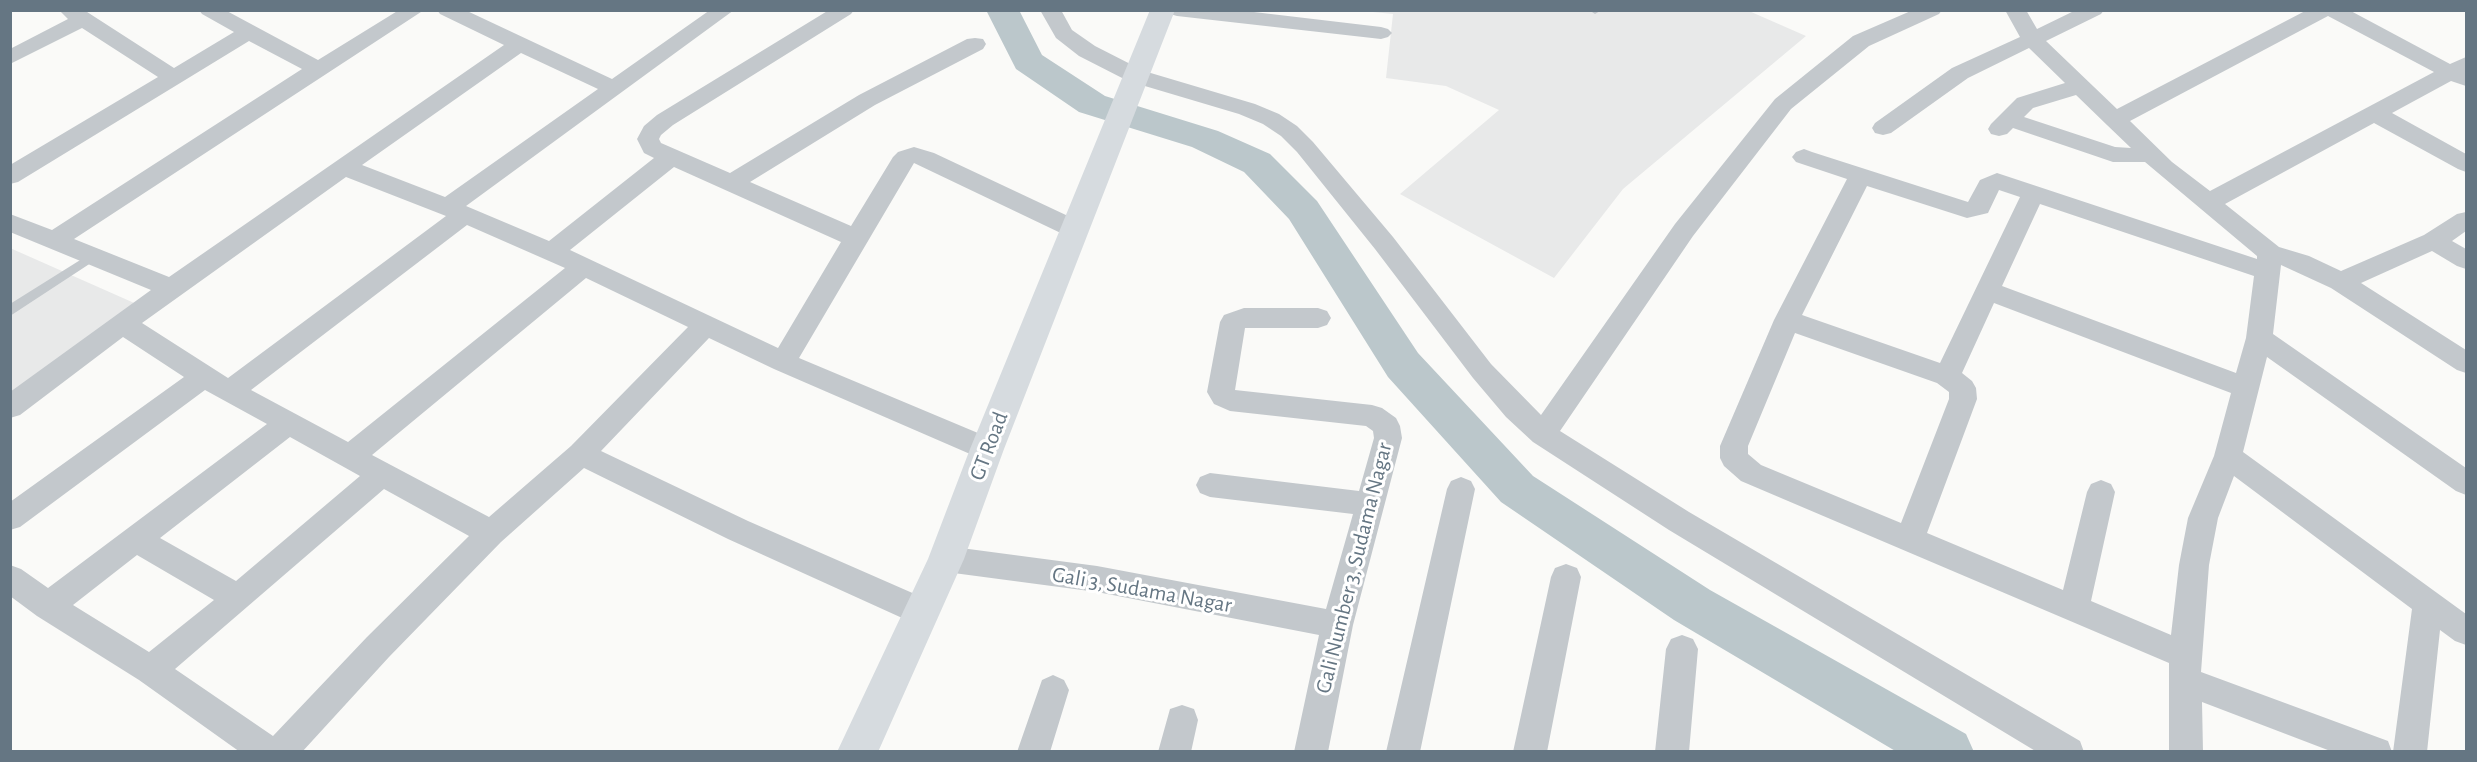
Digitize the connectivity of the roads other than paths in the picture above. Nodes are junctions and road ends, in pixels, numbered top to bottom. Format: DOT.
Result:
graph roads {
  1 [pos="414,10"];
  2 [pos="447,10"];
  3 [pos="844,10"];
  4 [pos="1050,10"];
  5 [pos="1163,10"];
  6 [pos="1177,10"];
  7 [pos="1932,10"];
  8 [pos="2015,10"];
  9 [pos="2094,10"];
  10 [pos="2332,11"];
  11 [pos="715,12"];
  12 [pos="221,13"];
  13 [pos="76,15"];
  14 [pos="477,15"];
  15 [pos="247,33"];
  16 [pos="1381,33"];
  17 [pos="2033,40"];
  18 [pos="519,44"];
  19 [pos="975,44"];
  20 [pos="10,58"];
  21 [pos="318,69"];
  22 [pos="2462,72"];
  23 [pos="173,77"];
  24 [pos="1135,82"];
  25 [pos="2080,86"];
  26 [pos="613,88"];
  27 [pos="2376,114"];
  28 [pos="2115,120"];
  29 [pos="1883,128"];
  30 [pos="2151,154"];
  31 [pos="671,157"];
  32 [pos="1804,157"];
  33 [pos="2466,164"];
  34 [pos="344,167"];
  35 [pos="10,176"];
  36 [pos="1861,176"];
  37 [pos="730,184"];
  38 [pos="2034,192"];
  39 [pos="2209,202"];
  40 [pos="456,210"];
  41 [pos="2466,220"];
  42 [pos="10,222"];
  43 [pos="1076,230"];
  44 [pos="855,238"];
  45 [pos="54,240"];
  46 [pos="2433,241"];
  47 [pos="551,252"];
  48 [pos="93,256"];
  49 [pos="2466,260"];
  50 [pos="2270,262"];
  51 [pos="584,266"];
  52 [pos="2340,282"];
  53 [pos="171,288"];
  54 [pos="1988,291"];
  55 [pos="10,311"];
  56 [pos="1318,318"];
  57 [pos="1787,320"];
  58 [pos="123,324"];
  59 [pos="706,326"];
  60 [pos="2259,338"];
  61 [pos="783,362"];
  62 [pos="2466,363"];
  63 [pos="1947,376"];
  64 [pos="204,377"];
  65 [pos="2245,387"];
  66 [pos="230,391"];
  67 [pos="10,407"];
  68 [pos="289,423"];
  69 [pos="1543,434"];
  70 [pos="987,449"];
  71 [pos="581,454"];
  72 [pos="351,456"];
  73 [pos="2228,456"];
  74 [pos="383,473"];
  75 [pos="2466,483"];
  76 [pos="1210,485"];
  77 [pos="1461,489"];
  78 [pos="2101,492"];
  79 [pos="1369,504"];
  80 [pos="10,518"];
  81 [pos="491,533"];
  82 [pos="137,540"];
  83 [pos="1909,541"];
  84 [pos="946,559"];
  85 [pos="1566,576"];
  86 [pos="10,578"];
  87 [pos="238,598"];
  88 [pos="2428,604"];
  89 [pos="48,606"];
  90 [pos="2074,609"];
  91 [pos="922,612"];
  92 [pos="1337,625"];
  93 [pos="2466,631"];
  94 [pos="1682,649"];
  95 [pos="2185,668"];
  96 [pos="150,670"];
  97 [pos="1053,690"];
  98 [pos="1182,720"];
  99 [pos="268,752"];
  100 [pos="280,752"];
  101 [pos="857,752"];
  102 [pos="1033,752"];
  103 [pos="1174,752"];
  104 [pos="1311,752"];
  105 [pos="1404,752"];
  106 [pos="1530,752"];
  107 [pos="1672,752"];
  108 [pos="2068,752"];
  109 [pos="2186,752"];
  110 [pos="2376,752"];
  111 [pos="2410,752"];
  1 -- 21 [label="street"];
  2 -- 14 [label="street"];
  3 -- 31 [label="street"];
  4 -- 24 [label="street"];
  5 -- 24 [label="main road, GT Road"];
  6 -- 16 [label="street"];
  7 -- 69 [label="street"];
  8 -- 17 [label="street"];
  9 -- 17 [label="street"];
  10 -- 22 [label="street"];
  10 -- 28 [label="street"];
  11 -- 26 [label="street"];
  12 -- 15 [label="street"];
  13 -- 20 [label="street"];
  13 -- 23 [label="street"];
  14 -- 18 [label="street"];
  15 -- 21 [label="street"];
  15 -- 23 [label="street"];
  17 -- 25 [label="street"];
  17 -- 29 [label="street"];
  18 -- 26 [label="street"];
  18 -- 34 [label="street"];
  19 -- 37 [label="street"];
  21 -- 45 [label="street"];
  22 -- 27 [label="street"];
  23 -- 35 [label="street"];
  24 -- 43 [label="main road, GT Road"];
  24 -- 69 [label="street"];
  25 -- 28 [label="street"];
  25 -- 30 [label="street"];
  26 -- 40 [label="street"];
  27 -- 33 [label="street"];
  27 -- 39 [label="street"];
  28 -- 30 [label="street"];
  30 -- 39 [label="street"];
  31 -- 37 [label="street"];
  31 -- 47 [label="street"];
  32 -- 36 [label="street"];
  34 -- 40 [label="street"];
  34 -- 53 [label="street"];
  36 -- 38 [label="street"];
  36 -- 57 [label="street"];
  37 -- 44 [label="street"];
  38 -- 50 [label="street"];
  38 -- 54 [label="street"];
  39 -- 50 [label="street"];
  40 -- 47 [label="street"];
  40 -- 66 [label="street"];
  41 -- 46 [label="street"];
  42 -- 45 [label="street"];
  43 -- 44 [label="street"];
  43 -- 70 [label="main road, GT Road"];
  44 -- 61 [label="street"];
  45 -- 48 [label="street"];
  46 -- 49 [label="street"];
  46 -- 52 [label="street"];
  47 -- 51 [label="street"];
  48 -- 53 [label="street"];
  48 -- 55 [label="lane"];
  50 -- 52 [label="street"];
  50 -- 60 [label="street"];
  51 -- 59 [label="street"];
  51 -- 72 [label="street"];
  52 -- 62 [label="street"];
  53 -- 58 [label="street"];
  54 -- 63 [label="street"];
  54 -- 65 [label="street"];
  56 -- 79 [label="street, Gali Number 3, Sudama Nagar"];
  57 -- 63 [label="street"];
  57 -- 83 [label="street"];
  58 -- 64 [label="street"];
  58 -- 67 [label="street"];
  59 -- 61 [label="street"];
  59 -- 71 [label="street"];
  60 -- 65 [label="street"];
  60 -- 75 [label="street"];
  61 -- 70 [label="street"];
  63 -- 83 [label="street"];
  64 -- 66 [label="street"];
  64 -- 80 [label="street"];
  65 -- 73 [label="street"];
  66 -- 68 [label="street"];
  68 -- 72 [label="street"];
  68 -- 82 [label="street"];
  69 -- 108 [label="street"];
  70 -- 84 [label="main road, GT Road"];
  71 -- 81 [label="street"];
  71 -- 91 [label="street"];
  72 -- 74 [label="street"];
  73 -- 88 [label="street"];
  73 -- 95 [label="street"];
  74 -- 81 [label="street"];
  74 -- 87 [label="street"];
  76 -- 79 [label="street"];
  77 -- 105 [label="street"];
  78 -- 90 [label="street"];
  79 -- 92 [label="street, Gali Number 3, Sudama Nagar"];
  81 -- 100 [label="street"];
  82 -- 87 [label="street"];
  82 -- 89 [label="street"];
  83 -- 90 [label="street"];
  84 -- 91 [label="main road, GT Road"];
  84 -- 92 [label="street, Gali 3, Sudama Nagar"];
  85 -- 106 [label="street"];
  86 -- 89 [label="street"];
  87 -- 96 [label="street"];
  88 -- 93 [label="street"];
  88 -- 111 [label="street"];
  89 -- 96 [label="street"];
  90 -- 95 [label="street"];
  91 -- 101 [label="main road, GT Road"];
  92 -- 104 [label="street, Gali Number 3, Sudama Nagar"];
  94 -- 107 [label="street"];
  95 -- 109 [label="street"];
  95 -- 110 [label="street"];
  96 -- 99 [label="street"];
  97 -- 102 [label="street"];
  98 -- 103 [label="street"];
}
